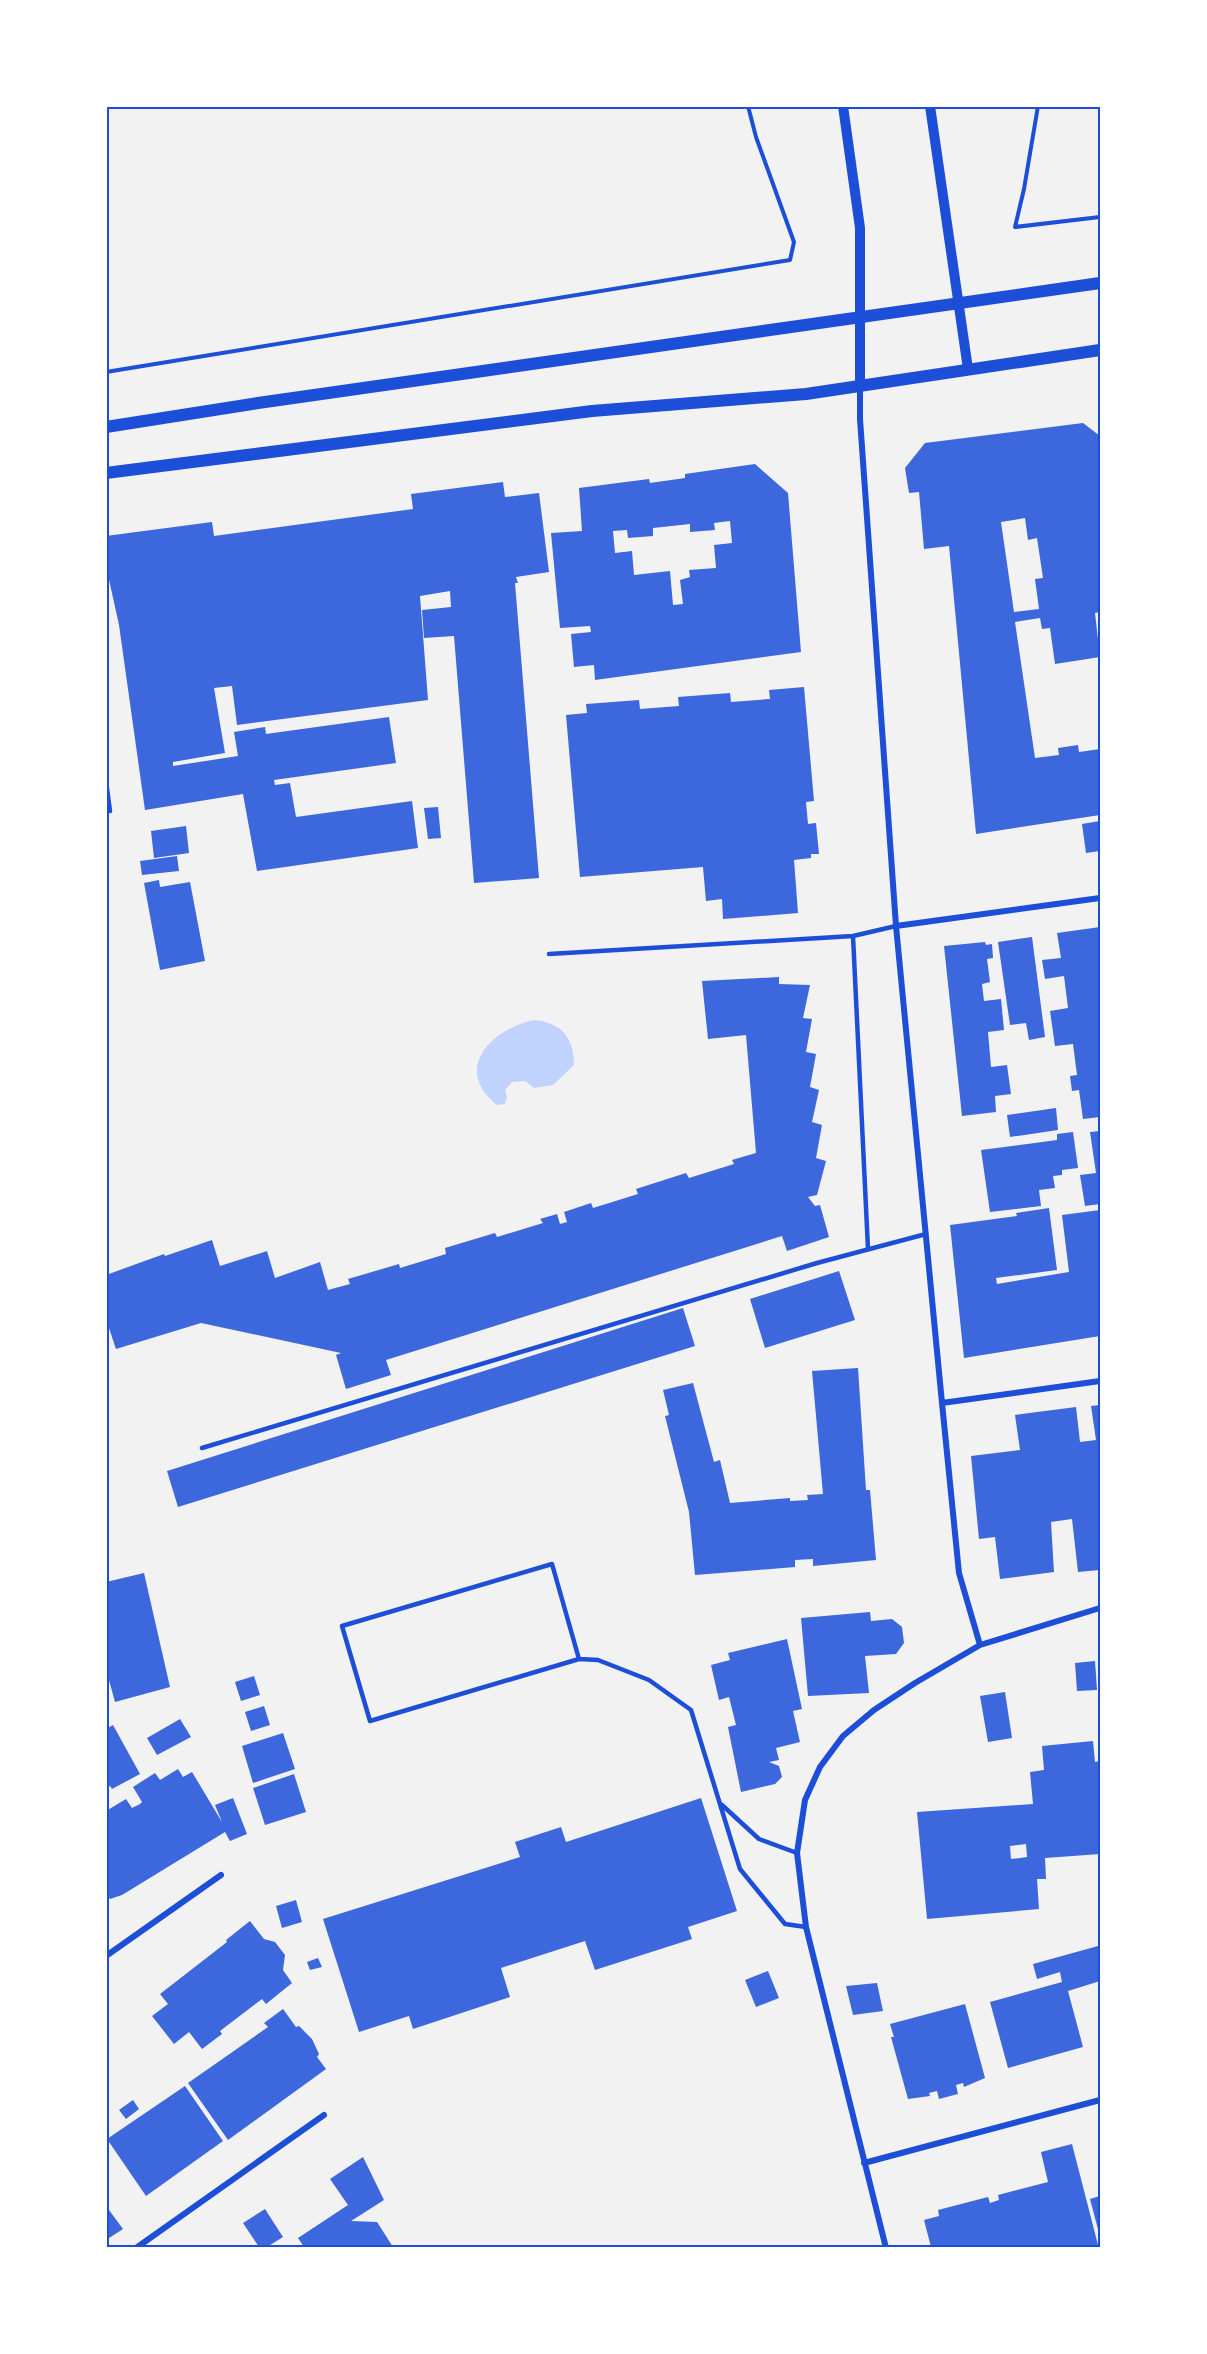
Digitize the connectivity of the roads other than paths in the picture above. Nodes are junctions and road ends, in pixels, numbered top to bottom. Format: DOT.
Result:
graph roads {
  1 [pos="843,106"];
  2 [pos="930,106"];
  3 [pos="1101,284"];
  4 [pos="958,303"];
  5 [pos="860,316"];
  6 [pos="1101,350"];
  7 [pos="968,369"];
  8 [pos="860,386"];
  9 [pos="106,427"];
  10 [pos="106,473"];
  11 [pos="106,781"];
  12 [pos="106,811"];
  13 [pos="1101,898"];
  14 [pos="896,926"];
  15 [pos="853,936"];
  16 [pos="549,954"];
  17 [pos="926,1234"];
  18 [pos="868,1249"];
  19 [pos="1101,1381"];
  20 [pos="942,1404"];
  21 [pos="202,1448"];
  22 [pos="1101,1608"];
  23 [pos="980,1645"];
  24 [pos="579,1659"];
  25 [pos="722,1805"];
  26 [pos="797,1854"];
  27 [pos="221,1875"];
  28 [pos="806,1927"];
  29 [pos="106,1956"];
  30 [pos="1101,2100"];
  31 [pos="324,2115"];
  32 [pos="864,2163"];
  33 [pos="136,2247"];
  34 [pos="886,2247"];
  1 -- 5 [label="street"];
  2 -- 4 [label="street"];
  3 -- 4 [label="main road"];
  4 -- 5 [label="main road"];
  4 -- 7 [label="street"];
  5 -- 8 [label="street"];
  5 -- 9 [label="main road"];
  6 -- 7 [label="main road"];
  7 -- 8 [label="main road"];
  8 -- 10 [label="main road"];
  8 -- 14 [label="street"];
  11 -- 12 [label="lane"];
  13 -- 14 [label="street"];
  14 -- 15 [label="lane"];
  14 -- 17 [label="street"];
  15 -- 16 [label="lane"];
  15 -- 18 [label="lane"];
  17 -- 18 [label="lane"];
  17 -- 20 [label="street"];
  18 -- 21 [label="lane"];
  19 -- 20 [label="street"];
  20 -- 23 [label="street"];
  22 -- 23 [label="street"];
  23 -- 26 [label="street"];
  24 -- 24 [label="lane"];
  24 -- 25 [label="lane"];
  25 -- 26 [label="lane"];
  25 -- 28 [label="lane"];
  26 -- 28 [label="street"];
  27 -- 29 [label="street"];
  28 -- 32 [label="street"];
  30 -- 32 [label="street"];
  31 -- 33 [label="street"];
  32 -- 34 [label="street"];
}
